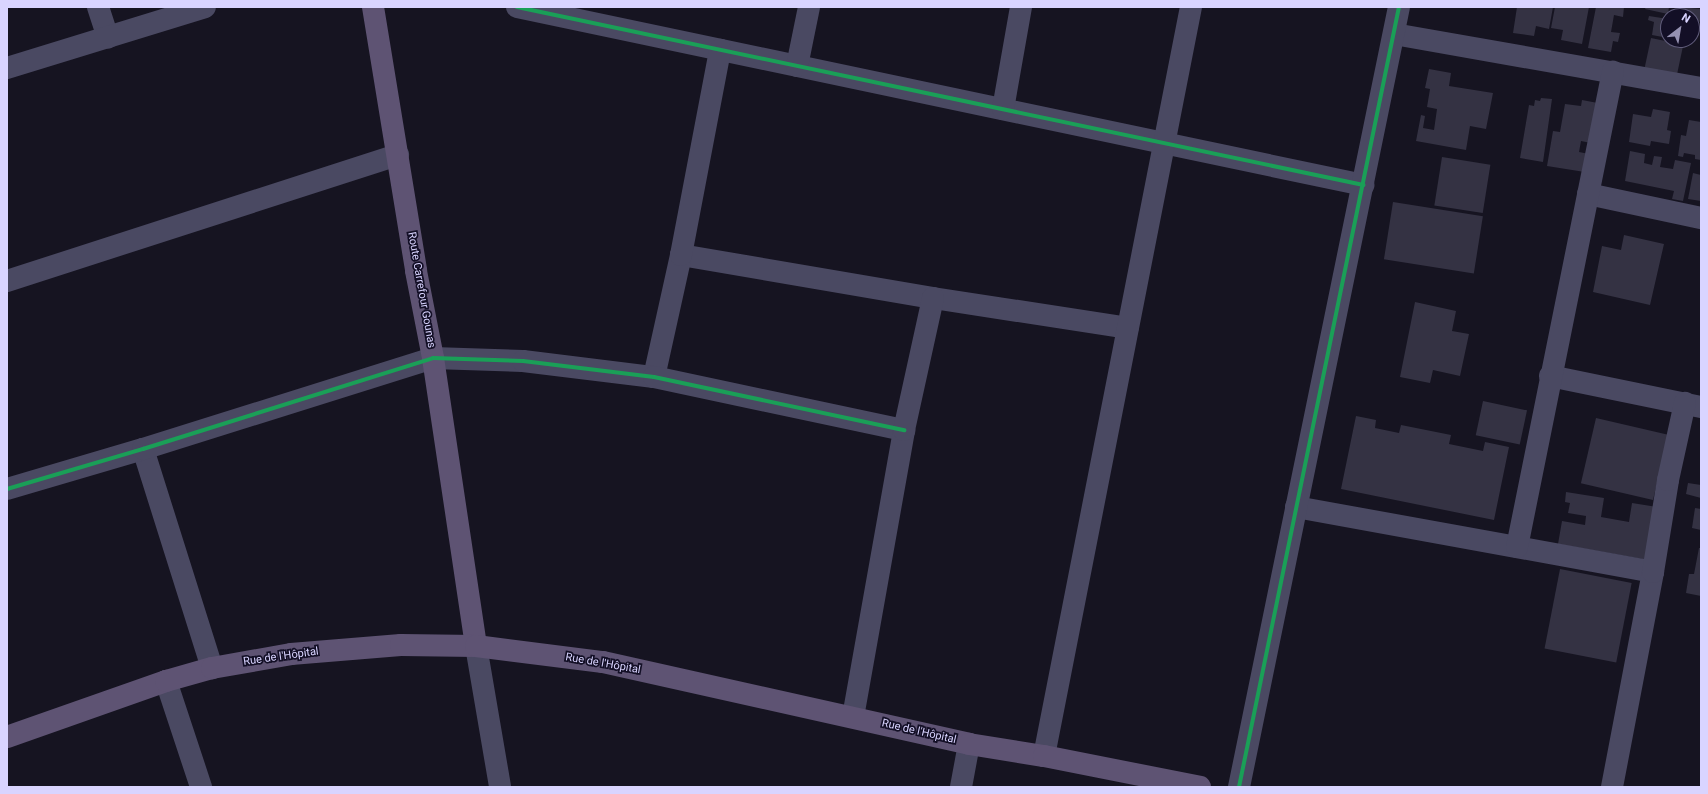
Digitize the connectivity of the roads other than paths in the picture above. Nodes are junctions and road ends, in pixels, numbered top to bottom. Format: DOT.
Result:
graph roads {
  1 [pos="98,7"];
  2 [pos="205,7"];
  3 [pos="373,7"];
  4 [pos="517,7"];
  5 [pos="809,7"];
  6 [pos="1022,7"];
  7 [pos="1191,7"];
  8 [pos="1399,7"];
  9 [pos="1394,34"];
  10 [pos="108,37"];
  11 [pos="720,50"];
  12 [pos="797,66"];
  13 [pos="7,68"];
  14 [pos="1613,72"];
  15 [pos="1701,88"];
  16 [pos="1003,109"];
  17 [pos="1164,143"];
  18 [pos="398,156"];
  19 [pos="1363,185"];
  20 [pos="1588,194"];
  21 [pos="1701,218"];
  22 [pos="681,256"];
  23 [pos="7,281"];
  24 [pos="933,298"];
  25 [pos="1128,328"];
  26 [pos="433,358"];
  27 [pos="1550,376"];
  28 [pos="654,377"];
  29 [pos="1693,405"];
  30 [pos="904,430"];
  31 [pos="143,449"];
  32 [pos="7,489"];
  33 [pos="1296,507"];
  34 [pos="1517,547"];
  35 [pos="1653,572"];
  36 [pos="476,646"];
  37 [pos="212,668"];
  38 [pos="166,681"];
  39 [pos="853,717"];
  40 [pos="7,737"];
  41 [pos="969,744"];
  42 [pos="1044,756"];
  43 [pos="201,787"];
  44 [pos="500,787"];
  45 [pos="961,787"];
  46 [pos="1200,787"];
  47 [pos="1239,787"];
  48 [pos="1612,787"];
  1 -- 10 [label="street"];
  2 -- 10 [label="street"];
  3 -- 18 [label="main road, Route Carrefour Gounas"];
  4 -- 11 [label="street"];
  5 -- 12 [label="street"];
  6 -- 16 [label="street"];
  7 -- 17 [label="street"];
  8 -- 9 [label="street"];
  9 -- 14 [label="street"];
  9 -- 19 [label="street"];
  10 -- 13 [label="street"];
  11 -- 12 [label="street"];
  11 -- 22 [label="street"];
  12 -- 16 [label="street"];
  14 -- 15 [label="street"];
  14 -- 20 [label="street"];
  16 -- 17 [label="street"];
  17 -- 19 [label="street"];
  17 -- 25 [label="street"];
  18 -- 23 [label="street"];
  18 -- 26 [label="main road, Route Carrefour Gounas"];
  19 -- 33 [label="street"];
  20 -- 21 [label="street"];
  20 -- 27 [label="street"];
  22 -- 24 [label="street"];
  22 -- 28 [label="street"];
  24 -- 25 [label="street"];
  24 -- 30 [label="street"];
  25 -- 42 [label="street"];
  26 -- 28 [label="street"];
  26 -- 31 [label="street"];
  26 -- 36 [label="main road, Route Carrefour Gounas"];
  27 -- 29 [label="street"];
  27 -- 34 [label="street"];
  28 -- 30 [label="street"];
  29 -- 35 [label="street"];
  30 -- 39 [label="street"];
  31 -- 32 [label="street"];
  31 -- 37 [label="street"];
  33 -- 34 [label="street"];
  33 -- 47 [label="street"];
  34 -- 35 [label="street"];
  35 -- 48 [label="street"];
  36 -- 37 [label="main road, Rue de l'Hôpital"];
  36 -- 39 [label="main road, Rue de l'Hôpital"];
  36 -- 44 [label="street"];
  37 -- 38 [label="main road, Rue de l'Hôpital"];
  38 -- 40 [label="main road, Rue de l'Hôpital"];
  38 -- 43 [label="street"];
  39 -- 41 [label="main road, Rue de l'Hôpital"];
  41 -- 42 [label="main road, Rue de l'Hôpital"];
  41 -- 45 [label="street"];
  42 -- 46 [label="main road, Rue de l'Hôpital"];
}
